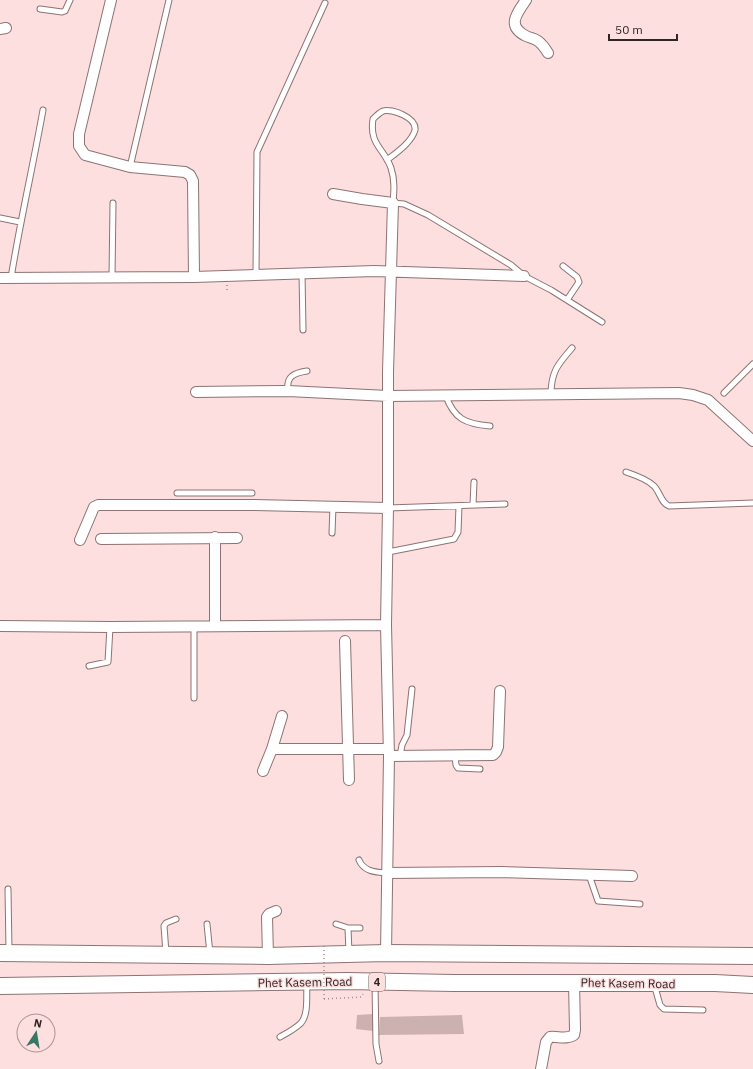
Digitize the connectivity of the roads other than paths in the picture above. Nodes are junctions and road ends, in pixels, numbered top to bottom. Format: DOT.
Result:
graph roads {
  1 [pos="70,0"];
  2 [pos="111,0"];
  3 [pos="169,0"];
  4 [pos="526,0"];
  5 [pos="325,3"];
  6 [pos="40,10"];
  7 [pos="548,53"];
  8 [pos="43,110"];
  9 [pos="387,160"];
  10 [pos="130,167"];
  11 [pos="333,194"];
  12 [pos="113,203"];
  13 [pos="393,203"];
  14 [pos="0,218"];
  15 [pos="20,222"];
  16 [pos="563,266"];
  17 [pos="392,272"];
  18 [pos="302,273"];
  19 [pos="256,274"];
  20 [pos="194,276"];
  21 [pos="524,276"];
  22 [pos="112,277"];
  23 [pos="0,278"];
  24 [pos="11,278"];
  25 [pos="567,300"];
  26 [pos="602,322"];
  27 [pos="303,330"];
  28 [pos="572,348"];
  29 [pos="753,364"];
  30 [pos="307,371"];
  31 [pos="288,391"];
  32 [pos="196,392"];
  33 [pos="724,393"];
  34 [pos="551,395"];
  35 [pos="388,396"];
  36 [pos="446,396"];
  37 [pos="490,426"];
  38 [pos="751,435"];
  39 [pos="626,472"];
  40 [pos="474,482"];
  41 [pos="177,493"];
  42 [pos="227,493"];
  43 [pos="252,493"];
  44 [pos="753,503"];
  45 [pos="227,504"];
  46 [pos="505,504"];
  47 [pos="473,505"];
  48 [pos="333,506"];
  49 [pos="459,506"];
  50 [pos="388,508"];
  51 [pos="332,533"];
  52 [pos="215,537"];
  53 [pos="237,538"];
  54 [pos="100,539"];
  55 [pos="80,540"];
  56 [pos="388,552"];
  57 [pos="386,625"];
  58 [pos="0,626"];
  59 [pos="194,626"];
  60 [pos="215,626"];
  61 [pos="110,627"];
  62 [pos="345,641"];
  63 [pos="90,666"];
  64 [pos="412,689"];
  65 [pos="500,691"];
  66 [pos="194,698"];
  67 [pos="282,716"];
  68 [pos="272,749"];
  69 [pos="347,749"];
  70 [pos="388,753"];
  71 [pos="400,756"];
  72 [pos="455,756"];
  73 [pos="480,769"];
  74 [pos="263,771"];
  75 [pos="349,780"];
  76 [pos="359,860"];
  77 [pos="387,873"];
  78 [pos="589,875"];
  79 [pos="632,876"];
  80 [pos="8,889"];
  81 [pos="640,904"];
  82 [pos="276,911"];
  83 [pos="176,919"];
  84 [pos="207,924"];
  85 [pos="336,924"];
  86 [pos="348,928"];
  87 [pos="360,928"];
  88 [pos="5,953"];
  89 [pos="386,953"];
  90 [pos="166,954"];
  91 [pos="350,954"];
  92 [pos="210,955"];
  93 [pos="268,956"];
  94 [pos="753,956"];
  95 [pos="307,982"];
  96 [pos="373,982"];
  97 [pos="574,982"];
  98 [pos="654,984"];
  99 [pos="753,985"];
  100 [pos="0,986"];
  101 [pos="703,1010"];
  102 [pos="280,1038"];
  103 [pos="379,1061"];
  104 [pos="540,1069"];
  1 -- 6 [label="lane"];
  2 -- 10 [label="street"];
  3 -- 10 [label="lane"];
  4 -- 7 [label="street"];
  5 -- 19 [label="lane"];
  8 -- 15 [label="lane"];
  9 -- 9 [label="lane"];
  9 -- 13 [label="lane"];
  10 -- 20 [label="street"];
  11 -- 13 [label="street"];
  12 -- 22 [label="lane"];
  13 -- 17 [label="street"];
  13 -- 21 [label="lane"];
  14 -- 15 [label="lane"];
  15 -- 24 [label="lane"];
  16 -- 25 [label="lane"];
  17 -- 18 [label="street"];
  17 -- 21 [label="street"];
  17 -- 35 [label="street"];
  18 -- 19 [label="street"];
  18 -- 27 [label="lane"];
  19 -- 20 [label="street"];
  20 -- 22 [label="street"];
  21 -- 25 [label="lane"];
  22 -- 24 [label="street"];
  23 -- 24 [label="street"];
  25 -- 26 [label="lane"];
  28 -- 34 [label="lane"];
  29 -- 33 [label="lane"];
  30 -- 31 [label="lane"];
  31 -- 32 [label="street"];
  31 -- 35 [label="street"];
  34 -- 36 [label="street"];
  34 -- 38 [label="street"];
  35 -- 36 [label="street"];
  35 -- 50 [label="street"];
  36 -- 37 [label="lane"];
  39 -- 44 [label="lane"];
  40 -- 47 [label="lane"];
  41 -- 42 [label="lane"];
  42 -- 43 [label="lane"];
  42 -- 45 [label="lane"];
  45 -- 48 [label="street"];
  45 -- 55 [label="street"];
  46 -- 47 [label="lane"];
  47 -- 49 [label="lane"];
  48 -- 50 [label="street"];
  48 -- 51 [label="lane"];
  49 -- 50 [label="lane"];
  49 -- 56 [label="lane"];
  50 -- 56 [label="street"];
  52 -- 53 [label="street"];
  52 -- 54 [label="street"];
  52 -- 60 [label="street"];
  56 -- 57 [label="street"];
  57 -- 60 [label="street"];
  57 -- 70 [label="street"];
  58 -- 61 [label="street"];
  59 -- 60 [label="street"];
  59 -- 61 [label="street"];
  59 -- 66 [label="lane"];
  61 -- 63 [label="lane"];
  62 -- 69 [label="street"];
  64 -- 71 [label="lane"];
  65 -- 72 [label="street"];
  67 -- 68 [label="street"];
  68 -- 69 [label="street"];
  68 -- 74 [label="street"];
  69 -- 70 [label="street"];
  69 -- 75 [label="street"];
  70 -- 71 [label="street"];
  70 -- 77 [label="street"];
  71 -- 72 [label="street"];
  72 -- 73 [label="lane"];
  76 -- 77 [label="lane"];
  77 -- 78 [label="street"];
  77 -- 89 [label="street"];
  78 -- 79 [label="street"];
  78 -- 81 [label="lane"];
  80 -- 88 [label="lane"];
  82 -- 93 [label="street"];
  83 -- 90 [label="lane"];
  84 -- 92 [label="lane"];
  85 -- 86 [label="lane"];
  86 -- 87 [label="lane"];
  86 -- 91 [label="lane"];
  88 -- 90 [label="main road"];
  89 -- 91 [label="main road"];
  89 -- 94 [label="main road"];
  90 -- 92 [label="main road"];
  91 -- 93 [label="main road"];
  92 -- 93 [label="main road"];
  95 -- 96 [label="main road, Phet Kasem Road / 4"];
  95 -- 100 [label="main road, Phet Kasem Road / 4"];
  95 -- 102 [label="lane"];
  96 -- 97 [label="main road, Phet Kasem Road / 4"];
  96 -- 103 [label="lane"];
  97 -- 98 [label="main road, Phet Kasem Road / 4"];
  97 -- 104 [label="street"];
  98 -- 99 [label="main road, Phet Kasem Road / 4"];
  98 -- 101 [label="lane"];
}
